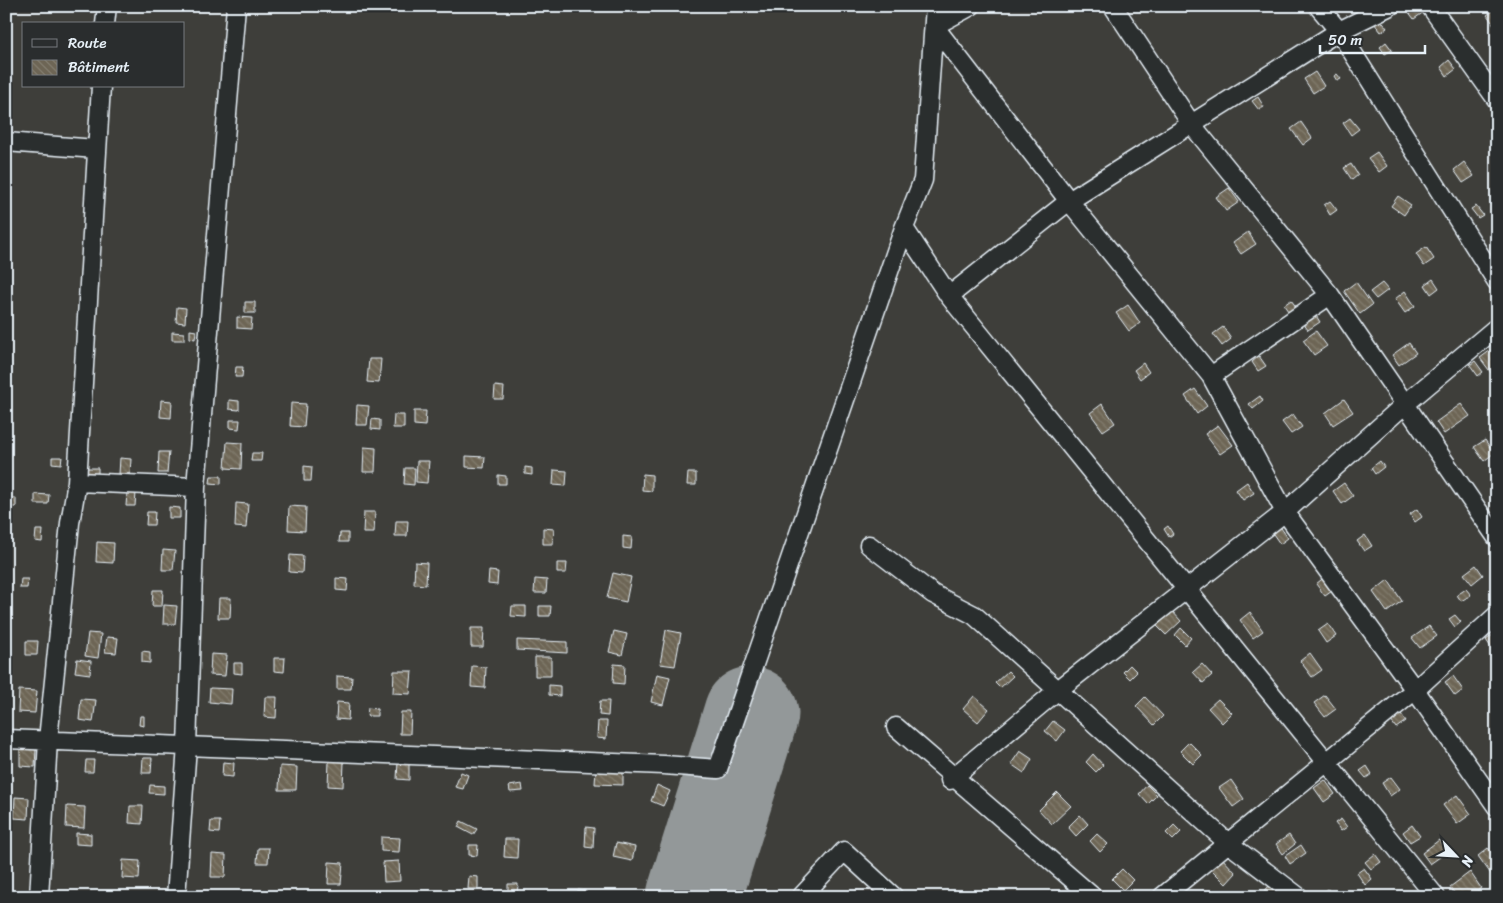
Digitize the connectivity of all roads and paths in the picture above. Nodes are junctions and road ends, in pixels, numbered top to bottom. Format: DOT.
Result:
graph roads {
  1 [pos="107,6"];
  2 [pos="236,6"];
  3 [pos="935,6"];
  4 [pos="971,6"];
  5 [pos="1113,6"];
  6 [pos="1318,6"];
  7 [pos="1390,6"];
  8 [pos="1430,6"];
  9 [pos="105,22"];
  10 [pos="934,26"];
  11 [pos="1339,31"];
  12 [pos="101,88"];
  13 [pos="1497,100"];
  14 [pos="1192,125"];
  15 [pos="6,142"];
  16 [pos="96,149"];
  17 [pos="1069,201"];
  18 [pos="904,228"];
  19 [pos="1497,282"];
  20 [pos="1330,295"];
  21 [pos="949,296"];
  22 [pos="1497,327"];
  23 [pos="1211,376"];
  24 [pos="1404,405"];
  25 [pos="76,482"];
  26 [pos="196,487"];
  27 [pos="1285,512"];
  28 [pos="1497,538"];
  29 [pos="869,545"];
  30 [pos="1187,590"];
  31 [pos="1497,615"];
  32 [pos="1058,690"];
  33 [pos="1415,690"];
  34 [pos="896,727"];
  35 [pos="6,739"];
  36 [pos="48,740"];
  37 [pos="187,746"];
  38 [pos="1326,761"];
  39 [pos="952,779"];
  40 [pos="1497,807"];
  41 [pos="1228,843"];
  42 [pos="39,897"];
  43 [pos="176,897"];
  44 [pos="801,897"];
  45 [pos="894,897"];
  46 [pos="1093,897"];
  47 [pos="1162,897"];
  48 [pos="1299,897"];
  49 [pos="1436,897"];
  1 -- 9 [label="street"];
  2 -- 26 [label="street"];
  3 -- 10 [label="street"];
  4 -- 10 [label="street"];
  5 -- 14 [label="street"];
  6 -- 11 [label="street"];
  7 -- 11 [label="street"];
  8 -- 13 [label="street"];
  10 -- 17 [label="street"];
  10 -- 18 [label="street"];
  11 -- 14 [label="street"];
  11 -- 19 [label="street"];
  12 -- 16 [label="street"];
  14 -- 17 [label="street"];
  14 -- 20 [label="street"];
  15 -- 16 [label="street"];
  16 -- 25 [label="street"];
  17 -- 21 [label="street"];
  17 -- 23 [label="street"];
  18 -- 21 [label="street"];
  18 -- 37 [label="street"];
  20 -- 23 [label="street"];
  20 -- 24 [label="street"];
  21 -- 30 [label="street"];
  22 -- 24 [label="street"];
  23 -- 27 [label="street"];
  24 -- 27 [label="street"];
  24 -- 28 [label="street"];
  25 -- 26 [label="street"];
  25 -- 36 [label="street"];
  26 -- 37 [label="street"];
  27 -- 30 [label="street"];
  27 -- 33 [label="street"];
  29 -- 32 [label="street"];
  30 -- 32 [label="street"];
  30 -- 38 [label="street"];
  31 -- 33 [label="street"];
  32 -- 39 [label="street"];
  32 -- 41 [label="street"];
  33 -- 38 [label="street"];
  33 -- 40 [label="street"];
  34 -- 39 [label="street"];
  35 -- 36 [label="street"];
  36 -- 37 [label="street"];
  36 -- 42 [label="street"];
  37 -- 43 [label="street"];
  38 -- 41 [label="street"];
  38 -- 49 [label="street"];
  39 -- 46 [label="street"];
  41 -- 47 [label="street"];
  41 -- 48 [label="street"];
  44 -- 45 [label="street"];
}
